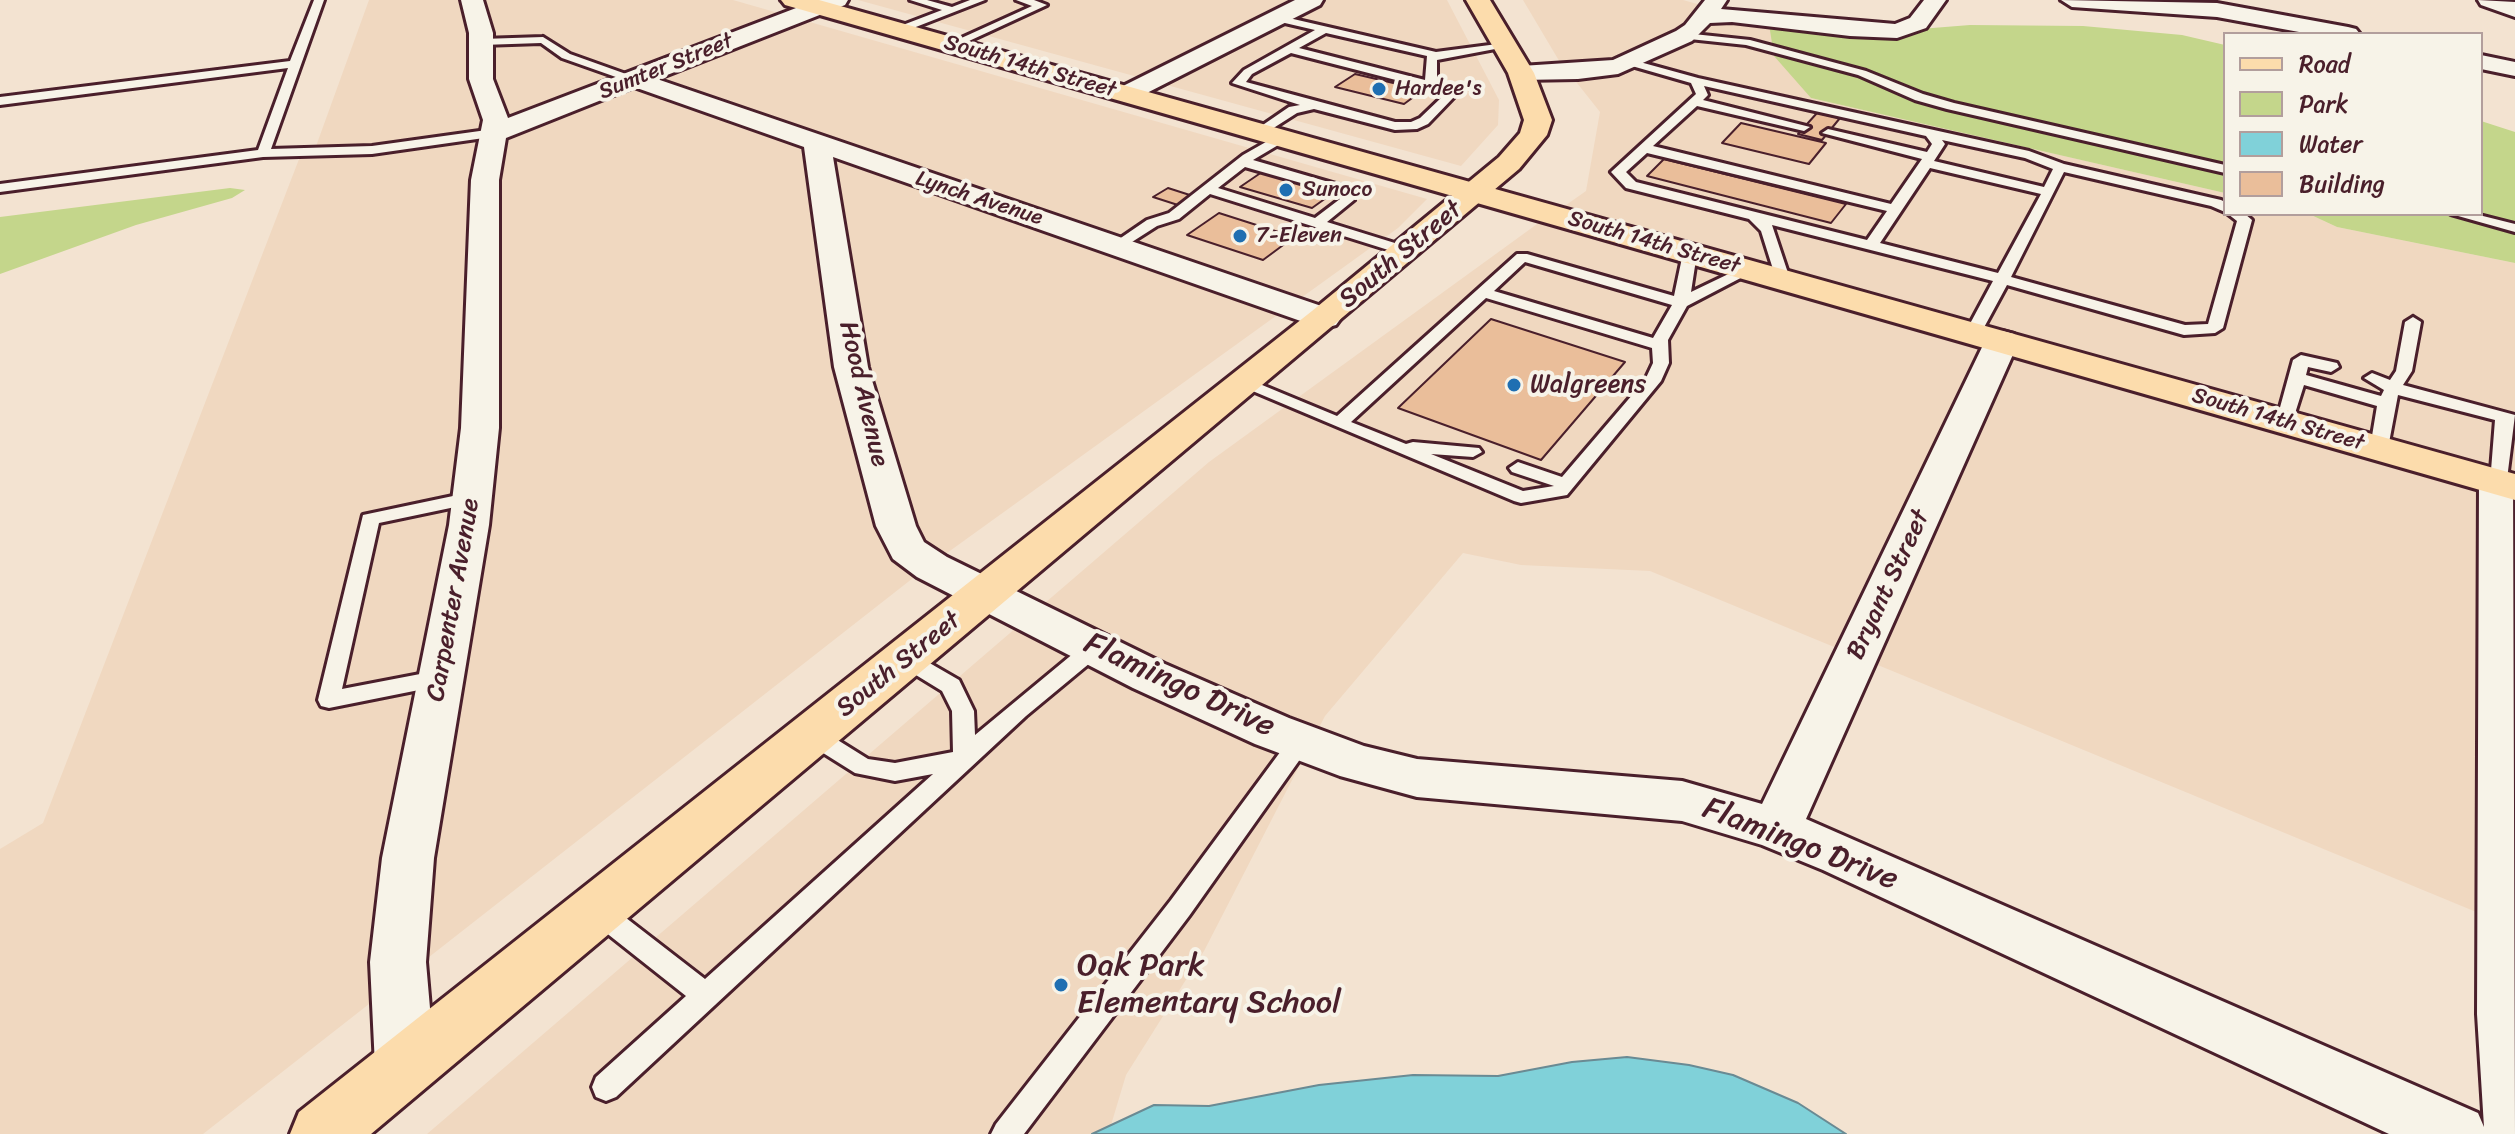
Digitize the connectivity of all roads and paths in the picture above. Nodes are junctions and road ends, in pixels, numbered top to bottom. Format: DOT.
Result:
graph roads {
  1 [pos="319,0"];
  2 [pos="472,0"];
  3 [pos="915,0"];
  4 [pos="980,0"];
  5 [pos="1021,0"];
  6 [pos="1312,0"];
  7 [pos="1478,0"];
  8 [pos="1935,0"];
  9 [pos="2072,0"];
  10 [pos="2489,0"];
  11 [pos="816,2"];
  12 [pos="1710,9"];
  13 [pos="952,10"];
  14 [pos="2515,10"];
  15 [pos="1276,18"];
  16 [pos="1325,29"];
  17 [pos="899,30"];
  18 [pos="2337,32"];
  19 [pos="1684,36"];
  20 [pos="482,42"];
  21 [pos="952,45"];
  22 [pos="1505,46"];
  23 [pos="1289,49"];
  24 [pos="1436,55"];
  25 [pos="1629,62"];
  26 [pos="2483,62"];
  27 [pos="295,64"];
  28 [pos="2515,69"];
  29 [pos="1521,73"];
  30 [pos="634,79"];
  31 [pos="1696,81"];
  32 [pos="1431,86"];
  33 [pos="1126,94"];
  34 [pos="0,101"];
  35 [pos="1694,102"];
  36 [pos="1314,105"];
  37 [pos="1804,127"];
  38 [pos="494,133"];
  39 [pos="1828,133"];
  40 [pos="1930,133"];
  41 [pos="1270,135"];
  42 [pos="817,145"];
  43 [pos="1644,148"];
  44 [pos="263,153"];
  45 [pos="1928,160"];
  46 [pos="1244,162"];
  47 [pos="2060,167"];
  48 [pos="2223,169"];
  49 [pos="0,188"];
  50 [pos="1211,190"];
  51 [pos="2049,192"];
  52 [pos="1475,193"];
  53 [pos="2223,207"];
  54 [pos="1895,209"];
  55 [pos="2238,216"];
  56 [pos="2466,216"];
  57 [pos="1755,218"];
  58 [pos="1317,223"];
  59 [pos="2515,228"];
  60 [pos="1116,246"];
  61 [pos="1870,247"];
  62 [pos="1406,251"];
  63 [pos="1690,253"];
  64 [pos="1748,270"];
  65 [pos="1782,279"];
  66 [pos="2003,279"];
  67 [pos="1485,293"];
  68 [pos="1681,303"];
  69 [pos="1324,318"];
  70 [pos="2413,322"];
  71 [pos="1988,337"];
  72 [pos="1660,345"];
  73 [pos="2331,367"];
  74 [pos="2297,378"];
  75 [pos="2372,378"];
  76 [pos="1244,384"];
  77 [pos="2390,395"];
  78 [pos="2510,419"];
  79 [pos="2285,422"];
  80 [pos="1339,423"];
  81 [pos="1393,446"];
  82 [pos="2379,448"];
  83 [pos="1473,452"];
  84 [pos="1518,468"];
  85 [pos="1566,484"];
  86 [pos="2507,485"];
  87 [pos="472,498"];
  88 [pos="987,593"];
  89 [pos="1094,648"];
  90 [pos="906,659"];
  91 [pos="441,678"];
  92 [pos="812,735"];
  93 [pos="1300,742"];
  94 [pos="965,759"];
  95 [pos="1776,829"];
  96 [pos="596,910"];
  97 [pos="706,995"];
  98 [pos="405,1066"];
  99 [pos="606,1087"];
  100 [pos="2515,1128"];
  101 [pos="322,1134"];
  102 [pos="1006,1134"];
  103 [pos="2456,1134"];
  1 -- 27 [label="lane"];
  2 -- 20 [label="street"];
  3 -- 13 [label="lane"];
  4 -- 13 [label="lane"];
  5 -- 21 [label="lane"];
  6 -- 15 [label="street"];
  7 -- 22 [label="main road, South Street"];
  8 -- 12 [label="street"];
  9 -- 18 [label="street"];
  10 -- 14 [label="street"];
  11 -- 17 [label="main road, South 14th Street"];
  11 -- 30 [label="street, Sumter Street"];
  12 -- 19 [label="street"];
  13 -- 17 [label="lane"];
  15 -- 16 [label="lane"];
  15 -- 33 [label="street"];
  16 -- 23 [label="lane"];
  16 -- 24 [label="lane"];
  17 -- 21 [label="main road, South 14th Street"];
  19 -- 25 [label="street"];
  19 -- 48 [label="lane"];
  20 -- 30 [label="lane"];
  20 -- 38 [label="street"];
  21 -- 33 [label="main road, South 14th Street"];
  22 -- 24 [label="lane"];
  22 -- 29 [label="main road, South Street"];
  23 -- 32 [label="lane"];
  23 -- 36 [label="lane"];
  24 -- 32 [label="lane"];
  25 -- 29 [label="street"];
  25 -- 31 [label="lane"];
  26 -- 28 [label="street"];
  27 -- 34 [label="lane"];
  27 -- 44 [label="lane"];
  29 -- 52 [label="main road, South Street"];
  30 -- 38 [label="street, Sumter Street"];
  30 -- 42 [label="street, Lynch Avenue"];
  31 -- 35 [label="lane"];
  31 -- 40 [label="lane"];
  32 -- 36 [label="lane"];
  33 -- 41 [label="main road, South 14th Street"];
  35 -- 37 [label="lane"];
  35 -- 43 [label="lane"];
  36 -- 41 [label="lane"];
  38 -- 44 [label="lane"];
  38 -- 87 [label="street, Carpenter Avenue"];
  39 -- 45 [label="lane"];
  40 -- 45 [label="lane"];
  40 -- 47 [label="lane"];
  41 -- 46 [label="lane"];
  41 -- 52 [label="main road, South 14th Street"];
  42 -- 60 [label="street, Lynch Avenue"];
  42 -- 88 [label="street, Hood Avenue"];
  43 -- 54 [label="lane"];
  43 -- 57 [label="lane"];
  44 -- 49 [label="lane"];
  45 -- 51 [label="lane"];
  45 -- 54 [label="lane"];
  46 -- 50 [label="lane"];
  46 -- 58 [label="lane"];
  47 -- 51 [label="lane"];
  47 -- 53 [label="lane"];
  50 -- 58 [label="lane"];
  50 -- 60 [label="lane"];
  51 -- 66 [label="lane"];
  52 -- 62 [label="main road, South Street"];
  52 -- 63 [label="main road, South 14th Street"];
  54 -- 61 [label="lane"];
  55 -- 66 [label="lane"];
  56 -- 59 [label="lane"];
  57 -- 61 [label="lane"];
  57 -- 65 [label="lane"];
  58 -- 62 [label="lane"];
  60 -- 69 [label="street, Lynch Avenue"];
  61 -- 66 [label="lane"];
  62 -- 69 [label="main road, South Street"];
  63 -- 64 [label="main road, South 14th Street"];
  63 -- 68 [label="lane"];
  64 -- 65 [label="main road, South 14th Street"];
  64 -- 68 [label="lane"];
  65 -- 71 [label="main road, South 14th Street"];
  66 -- 71 [label="lane"];
  67 -- 68 [label="lane"];
  67 -- 72 [label="lane"];
  67 -- 80 [label="lane"];
  68 -- 72 [label="lane"];
  69 -- 76 [label="main road, South Street"];
  70 -- 77 [label="lane"];
  71 -- 79 [label="main road, South 14th Street"];
  71 -- 95 [label="street, Bryant Street"];
  72 -- 85 [label="lane"];
  73 -- 74 [label="lane"];
  74 -- 77 [label="lane"];
  74 -- 79 [label="lane"];
  75 -- 77 [label="lane"];
  76 -- 80 [label="lane"];
  76 -- 88 [label="main road, South Street"];
  77 -- 78 [label="lane"];
  77 -- 82 [label="lane"];
  78 -- 86 [label="lane"];
  79 -- 82 [label="main road, South 14th Street"];
  80 -- 81 [label="lane"];
  81 -- 83 [label="lane"];
  81 -- 85 [label="lane"];
  82 -- 86 [label="main road, South 14th Street"];
  84 -- 85 [label="lane"];
  86 -- 100 [label="street"];
  87 -- 91 [label="street, Carpenter Avenue"];
  87 -- 91 [label="lane"];
  88 -- 89 [label="street, Flamingo Drive"];
  88 -- 90 [label="main road, South Street"];
  89 -- 93 [label="street, Flamingo Drive"];
  89 -- 94 [label="lane"];
  90 -- 92 [label="main road, South Street"];
  90 -- 94 [label="lane"];
  91 -- 98 [label="street, Carpenter Avenue"];
  92 -- 94 [label="lane"];
  92 -- 96 [label="main road, South Street"];
  93 -- 95 [label="street, Flamingo Drive"];
  93 -- 102 [label="lane"];
  94 -- 97 [label="lane"];
  95 -- 103 [label="street, Flamingo Drive"];
  96 -- 97 [label="lane"];
  96 -- 98 [label="main road, South Street"];
  97 -- 99 [label="lane"];
  98 -- 101 [label="main road, South Street"];
}
